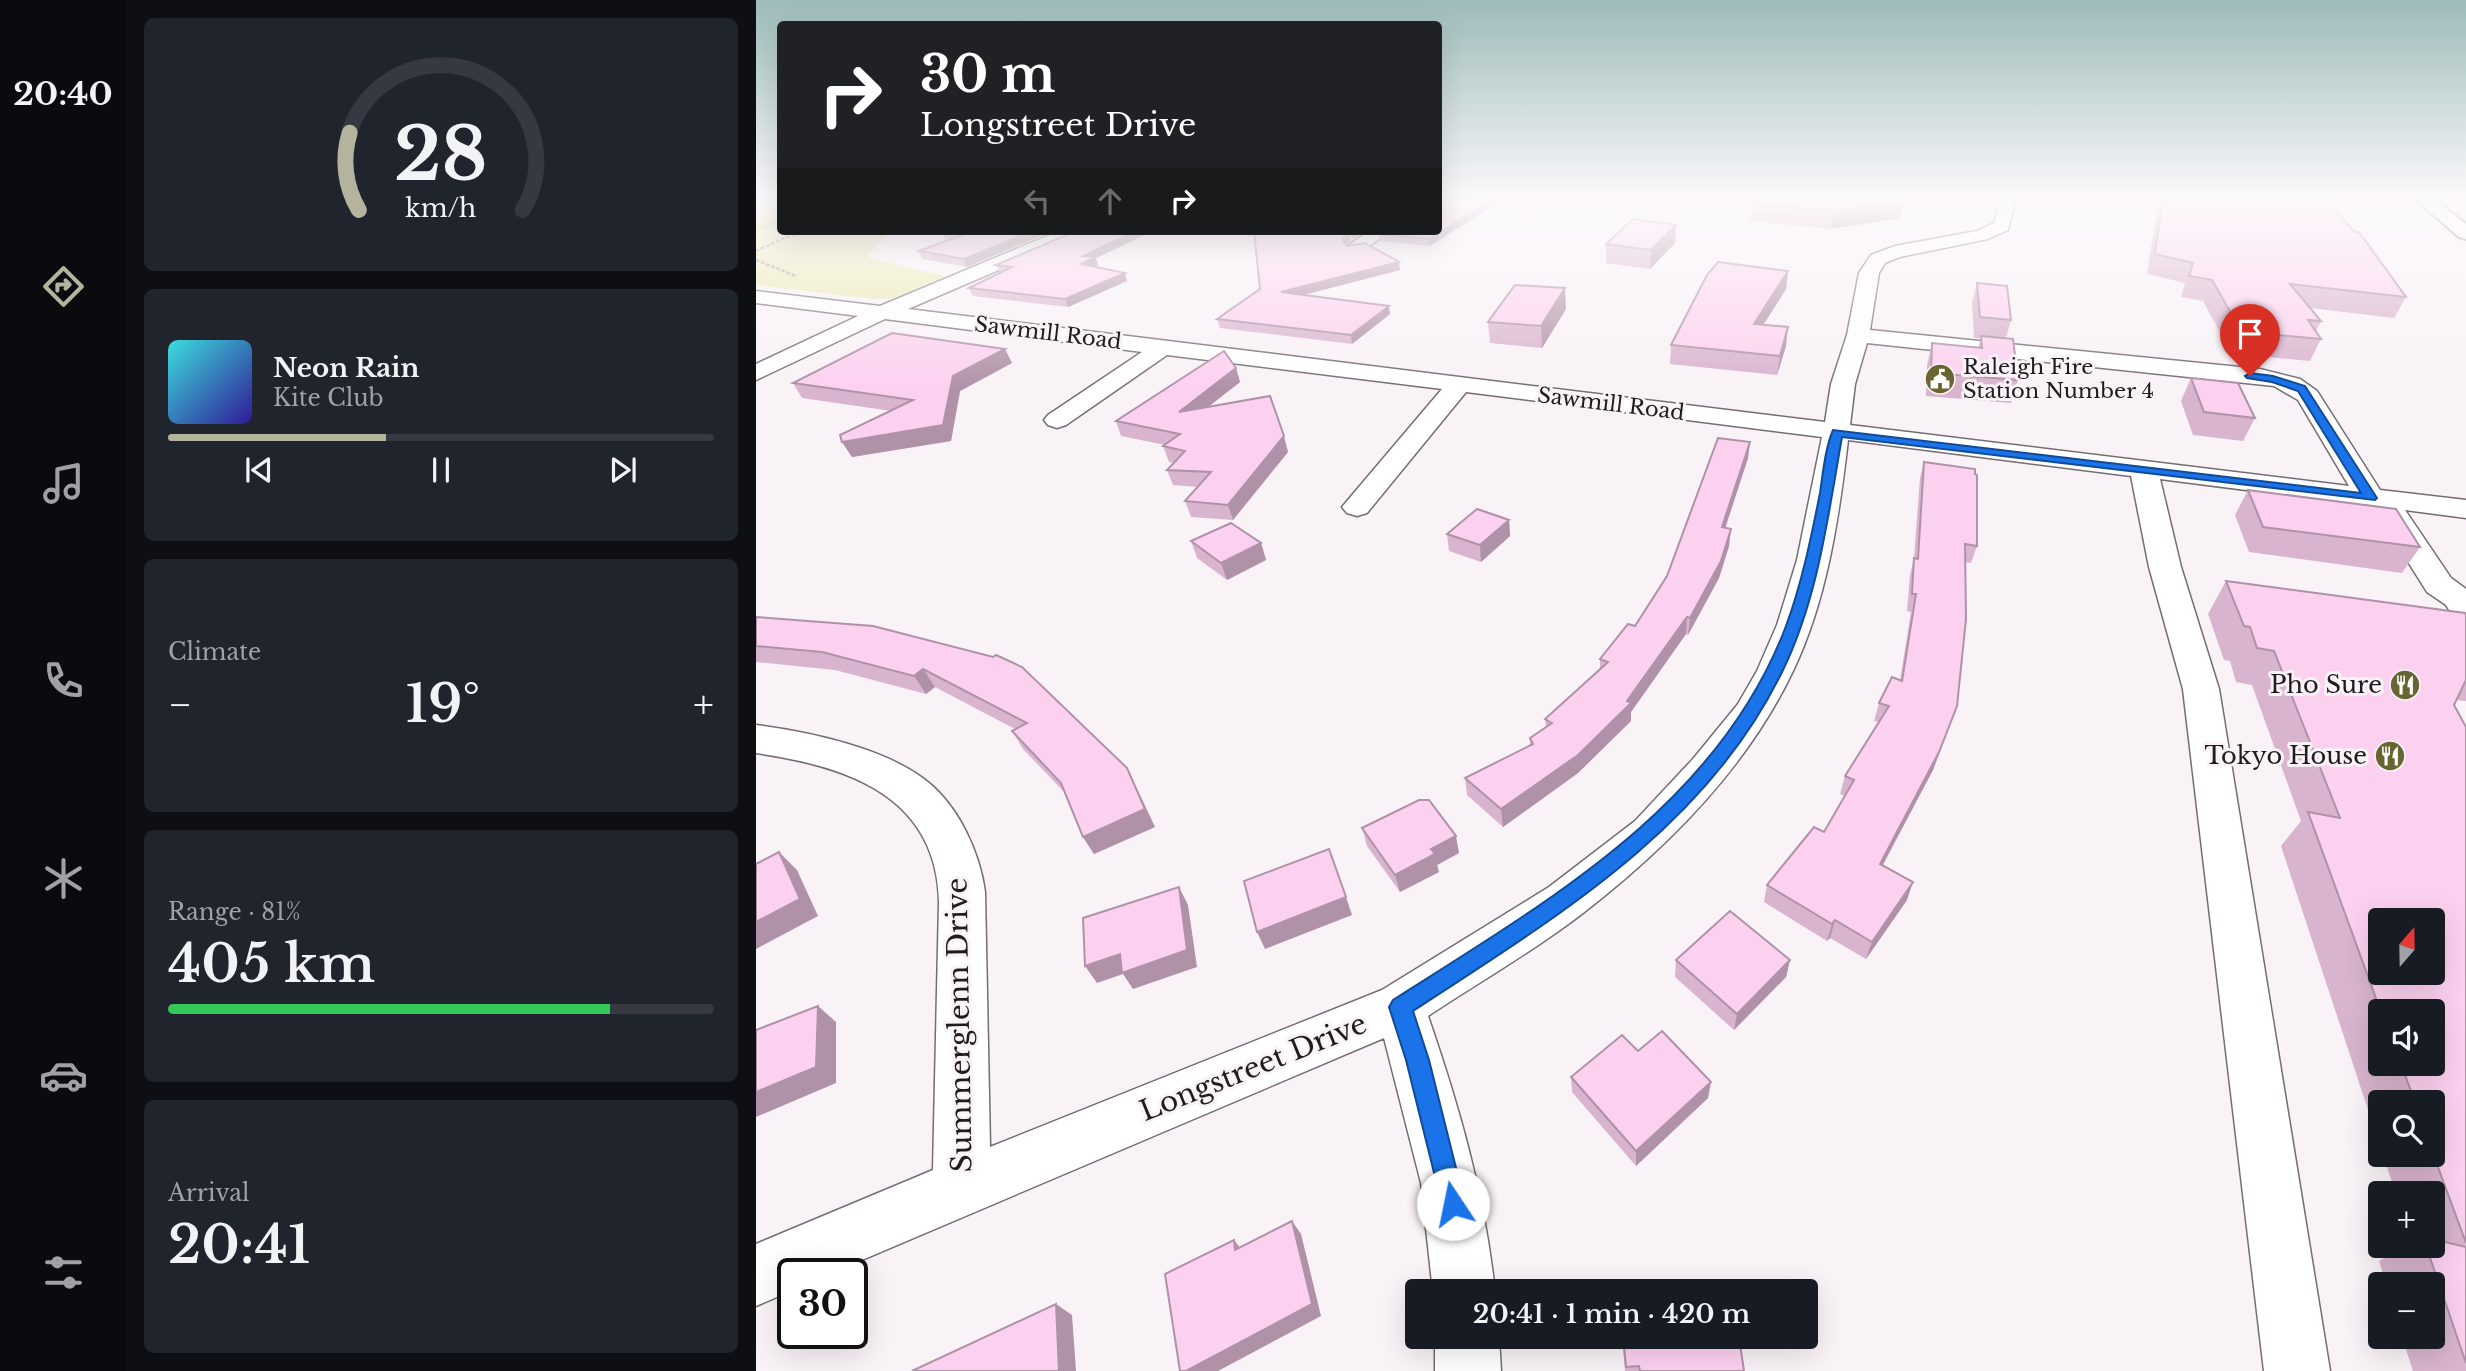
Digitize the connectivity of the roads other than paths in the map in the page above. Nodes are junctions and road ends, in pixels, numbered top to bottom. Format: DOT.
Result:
graph roads {
  1 [pos="1004,261"];
  2 [pos="1877,261"];
  3 [pos="756,297"];
  4 [pos="884,312"];
  5 [pos="1858,335"];
  6 [pos="1162,348"];
  7 [pos="756,373"];
  8 [pos="1461,384"];
  9 [pos="1057,420"];
  10 [pos="1837,433"];
  11 [pos="2144,470"];
  12 [pos="2376,498"];
  13 [pos="2413,503"];
  14 [pos="1357,507"];
  15 [pos="2466,509"];
  16 [pos="2464,597"];
  17 [pos="756,739"];
  18 [pos="1400,1007"];
  19 [pos="961,1187"];
  20 [pos="756,1275"];
  21 [pos="1463,1279"];
  22 [pos="1467,1349"];
  23 [pos="1468,1371"];
  24 [pos="2297,1371"];
  1 -- 4 [label="street"];
  2 -- 5 [label="street, Longstreet Drive"];
  3 -- 4 [label="street, Sawmill Road"];
  4 -- 6 [label="street, Sawmill Road"];
  4 -- 7 [label="street"];
  5 -- 10 [label="street, Longstreet Drive"];
  5 -- 12 [label="street"];
  6 -- 8 [label="street, Sawmill Road"];
  6 -- 9 [label="street"];
  8 -- 10 [label="street, Sawmill Road"];
  8 -- 14 [label="street"];
  10 -- 11 [label="street, Sawmill Road"];
  10 -- 18 [label="street, Longstreet Drive"];
  11 -- 12 [label="street, Sawmill Road"];
  11 -- 24 [label="street"];
  12 -- 13 [label="street, Sawmill Road"];
  12 -- 16 [label="street"];
  13 -- 15 [label="street, Sawmill Road"];
  13 -- 16 [label="street"];
  17 -- 19 [label="street, Summerglenn Drive"];
  18 -- 19 [label="street, Longstreet Drive"];
  18 -- 21 [label="street"];
  19 -- 20 [label="street, Longstreet Drive"];
  22 -- 23 [label="street"];
}
